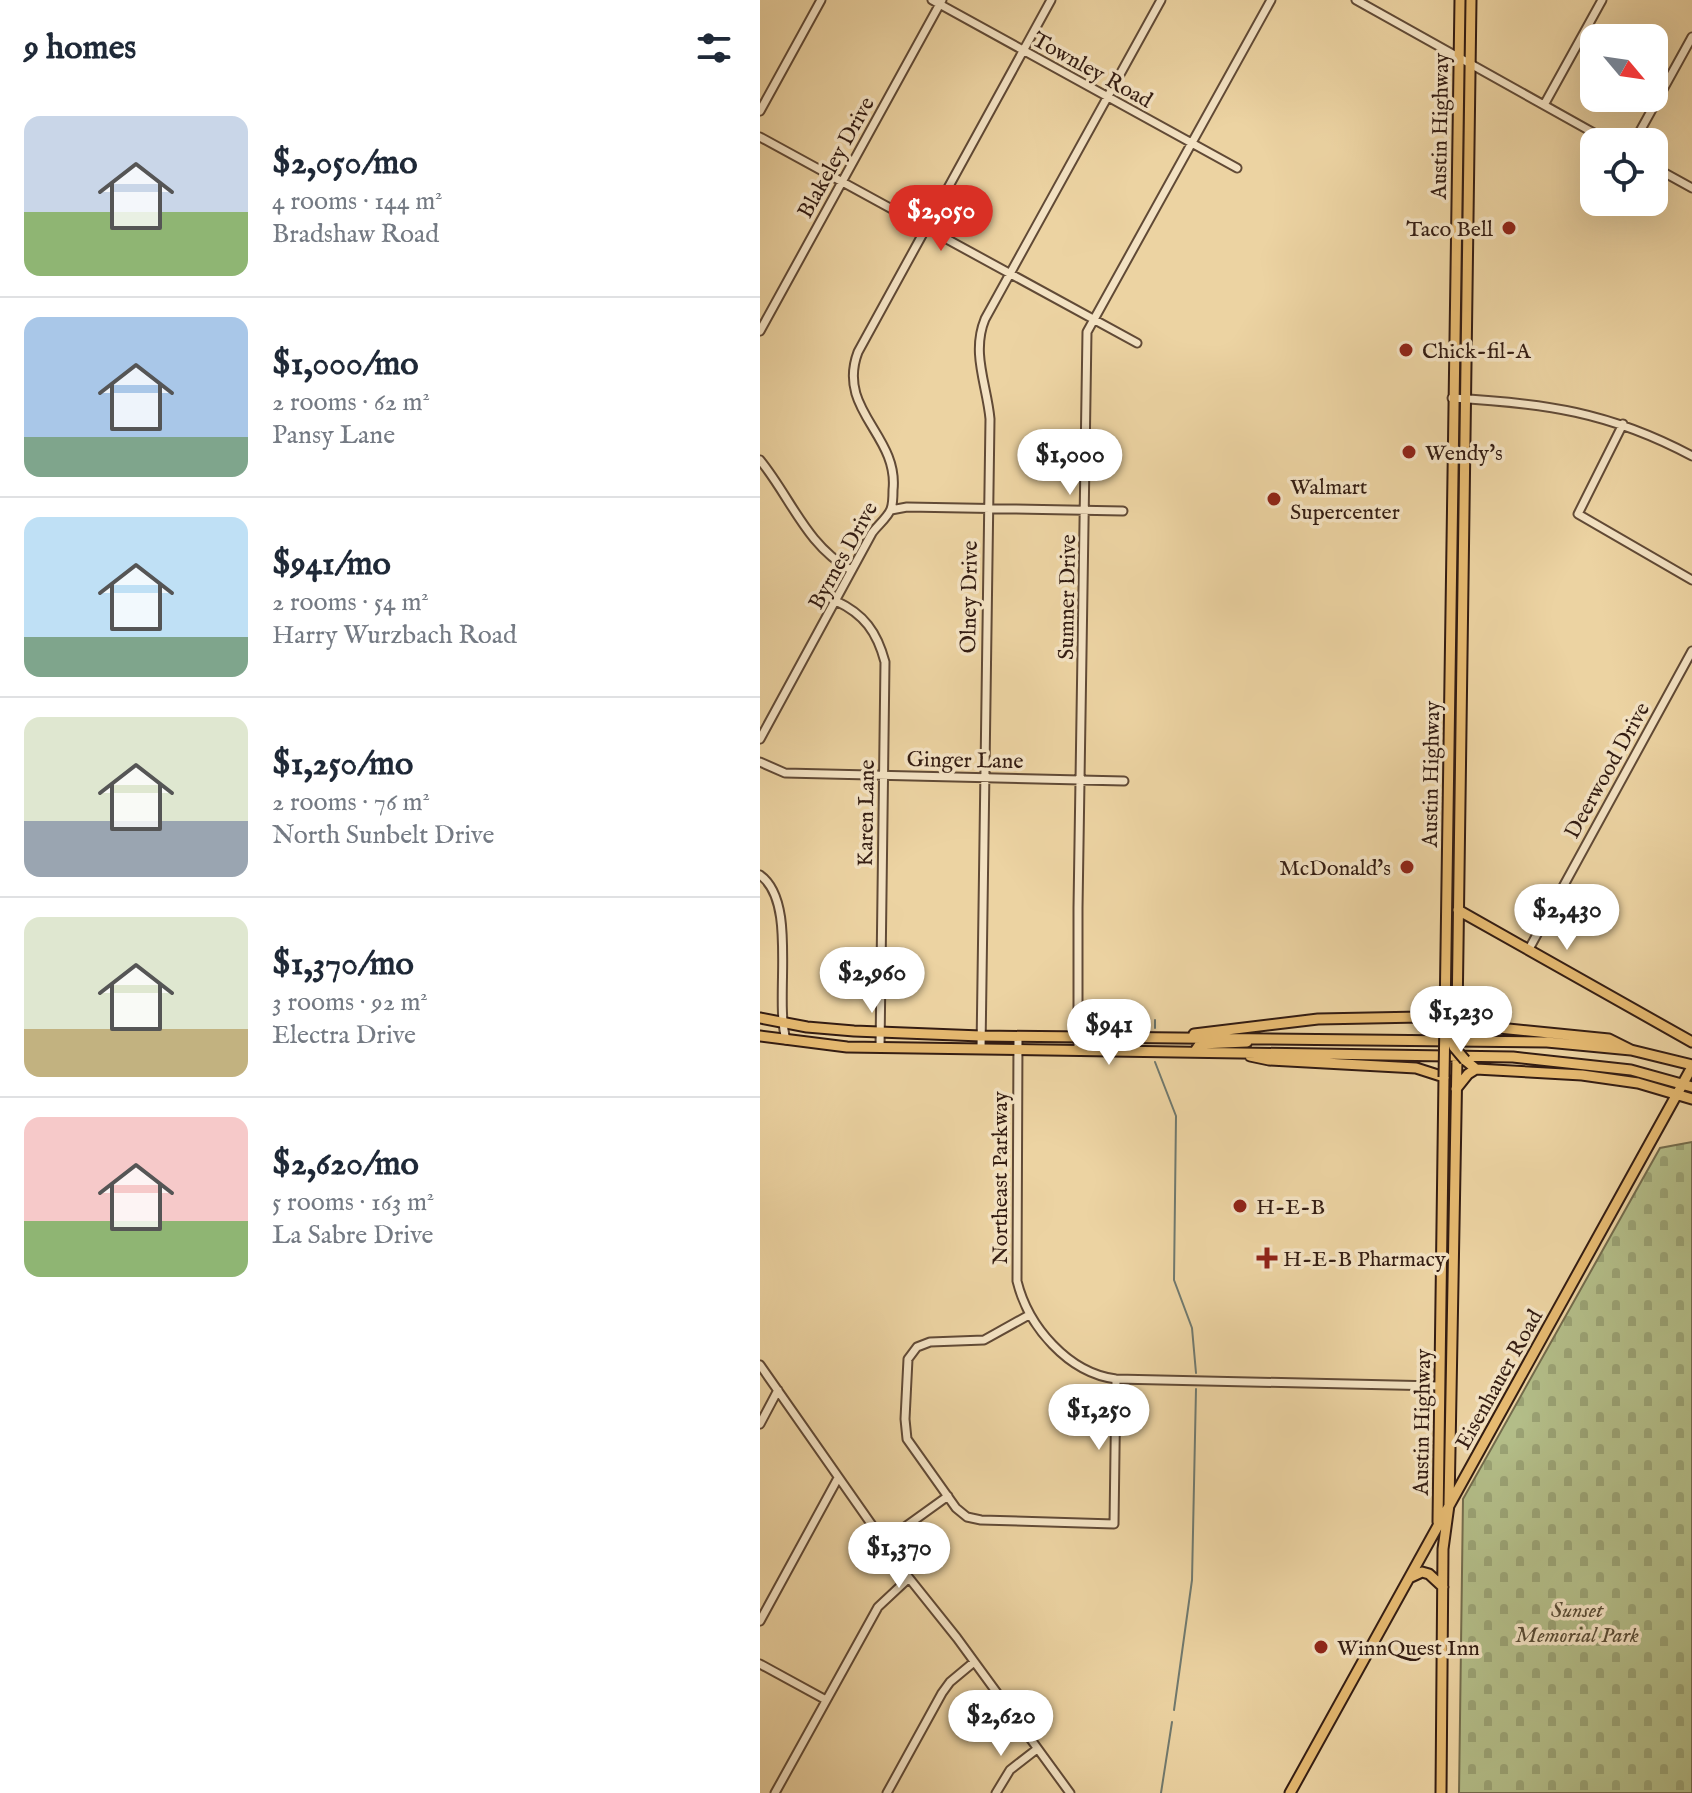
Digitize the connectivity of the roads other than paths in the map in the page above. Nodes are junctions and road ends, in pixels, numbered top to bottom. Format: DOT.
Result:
graph roads {
  1 [pos="821,0"];
  2 [pos="1051,0"];
  3 [pos="1161,0"];
  4 [pos="1271,0"];
  5 [pos="1356,0"];
  6 [pos="1460,0"];
  7 [pos="1471,0"];
  8 [pos="1602,0"];
  9 [pos="938,1"];
  10 [pos="1692,37"];
  11 [pos="1023,50"];
  12 [pos="1459,56"];
  13 [pos="1470,63"];
  14 [pos="766,90"];
  15 [pos="1108,97"];
  16 [pos="1544,105"];
  17 [pos="760,111"];
  18 [pos="1585,128"];
  19 [pos="1642,128"];
  20 [pos="760,137"];
  21 [pos="1192,145"];
  22 [pos="1237,168"];
  23 [pos="1668,175"];
  24 [pos="843,180"];
  25 [pos="1692,188"];
  26 [pos="926,227"];
  27 [pos="1010,273"];
  28 [pos="1094,319"];
  29 [pos="760,331"];
  30 [pos="1137,343"];
  31 [pos="1452,398"];
  32 [pos="1466,399"];
  33 [pos="1623,424"];
  34 [pos="1692,456"];
  35 [pos="760,460"];
  36 [pos="987,509"];
  37 [pos="891,510"];
  38 [pos="1086,510"];
  39 [pos="1123,511"];
  40 [pos="851,570"];
  41 [pos="1692,580"];
  42 [pos="836,601"];
  43 [pos="1692,651"];
  44 [pos="760,739"];
  45 [pos="760,762"];
  46 [pos="884,776"];
  47 [pos="984,778"];
  48 [pos="1081,778"];
  49 [pos="1124,781"];
  50 [pos="760,875"];
  51 [pos="1446,906"];
  52 [pos="1459,910"];
  53 [pos="1529,949"];
  54 [pos="1445,1003"];
  55 [pos="1421,1017"];
  56 [pos="760,1018"];
  57 [pos="781,1022"];
  58 [pos="1457,1024"];
  59 [pos="1489,1027"];
  60 [pos="879,1032"];
  61 [pos="760,1036"];
  62 [pos="981,1036"];
  63 [pos="1018,1036"];
  64 [pos="1077,1036"];
  65 [pos="1183,1038"];
  66 [pos="1262,1039"];
  67 [pos="786,1040"];
  68 [pos="1692,1042"];
  69 [pos="1451,1047"];
  70 [pos="880,1048"];
  71 [pos="981,1049"];
  72 [pos="1018,1050"];
  73 [pos="1078,1050"];
  74 [pos="1631,1050"];
  75 [pos="1195,1051"];
  76 [pos="1237,1052"];
  77 [pos="1692,1066"];
  78 [pos="1416,1068"];
  79 [pos="1476,1069"];
  80 [pos="1444,1077"];
  81 [pos="1687,1086"];
  82 [pos="1456,1089"];
  83 [pos="1677,1095"];
  84 [pos="1692,1099"];
  85 [pos="1444,1111"];
  86 [pos="1455,1162"];
  87 [pos="1029,1315"];
  88 [pos="760,1365"];
  89 [pos="1116,1379"];
  90 [pos="1439,1386"];
  91 [pos="778,1390"];
  92 [pos="760,1424"];
  93 [pos="838,1478"];
  94 [pos="948,1496"];
  95 [pos="1449,1505"];
  96 [pos="1438,1524"];
  97 [pos="884,1542"];
  98 [pos="1443,1549"];
  99 [pos="909,1578"];
  100 [pos="1407,1581"];
  101 [pos="1443,1587"];
  102 [pos="760,1621"];
  103 [pos="974,1662"];
  104 [pos="760,1664"];
  105 [pos="826,1700"];
  106 [pos="1037,1749"];
  107 [pos="775,1793"];
  108 [pos="887,1793"];
  109 [pos="996,1793"];
  110 [pos="1070,1793"];
  111 [pos="1290,1793"];
  112 [pos="1441,1793"];
  1 -- 14 [label="street"];
  2 -- 11 [label="street, Byrnes Drive"];
  3 -- 15 [label="street, Olney Drive"];
  4 -- 21 [label="street, Sumner Drive"];
  5 -- 12 [label="street"];
  6 -- 12 [label="main road, Austin Highway"];
  7 -- 13 [label="main road, Austin Highway"];
  8 -- 16 [label="street"];
  9 -- 11 [label="street, Townley Road"];
  9 -- 24 [label="street, Blakeley Drive"];
  10 -- 19 [label="street"];
  11 -- 15 [label="street, Townley Road"];
  11 -- 26 [label="street, Byrnes Drive"];
  12 -- 13 [label="street"];
  12 -- 31 [label="main road, Austin Highway"];
  13 -- 16 [label="street"];
  13 -- 32 [label="main road, Austin Highway"];
  14 -- 17 [label="street"];
  15 -- 21 [label="street, Townley Road"];
  15 -- 27 [label="street, Olney Drive"];
  16 -- 18 [label="street"];
  20 -- 24 [label="street"];
  21 -- 22 [label="street, Townley Road"];
  21 -- 28 [label="street, Sumner Drive"];
  23 -- 25 [label="street"];
  24 -- 26 [label="street"];
  24 -- 29 [label="street, Blakeley Drive"];
  26 -- 27 [label="street"];
  26 -- 37 [label="street, Byrnes Drive"];
  27 -- 28 [label="street"];
  27 -- 36 [label="street, Olney Drive"];
  28 -- 30 [label="street"];
  28 -- 38 [label="street, Sumner Drive"];
  31 -- 32 [label="street"];
  31 -- 51 [label="main road, Austin Highway"];
  32 -- 33 [label="street"];
  32 -- 52 [label="main road, Austin Highway"];
  33 -- 34 [label="street"];
  33 -- 41 [label="street"];
  35 -- 40 [label="street"];
  36 -- 37 [label="street"];
  36 -- 38 [label="street"];
  36 -- 47 [label="street, Olney Drive"];
  37 -- 40 [label="street, Byrnes Drive"];
  38 -- 39 [label="street"];
  38 -- 48 [label="street, Sumner Drive"];
  40 -- 42 [label="street, Byrnes Drive"];
  42 -- 44 [label="street, Byrnes Drive"];
  42 -- 46 [label="street, Karen Lane"];
  43 -- 53 [label="street, Deerwood Drive"];
  45 -- 46 [label="street, Ginger Lane"];
  46 -- 47 [label="street, Ginger Lane"];
  46 -- 60 [label="street, Karen Lane"];
  47 -- 48 [label="street, Ginger Lane"];
  47 -- 62 [label="street, Olney Drive"];
  48 -- 49 [label="street, Ginger Lane"];
  48 -- 64 [label="street, Sumner Drive"];
  50 -- 57 [label="street"];
  51 -- 52 [label="main road"];
  51 -- 54 [label="main road, Austin Highway"];
  52 -- 53 [label="main road"];
  52 -- 58 [label="main road, Austin Highway"];
  53 -- 68 [label="main road"];
  54 -- 55 [label="main road"];
  54 -- 69 [label="main road, Austin Highway, bridge"];
  55 -- 65 [label="main road"];
  55 -- 69 [label="main road"];
  56 -- 57 [label="main road"];
  57 -- 60 [label="main road"];
  57 -- 67 [label="street"];
  58 -- 59 [label="main road"];
  58 -- 69 [label="main road, Austin Highway, bridge"];
  59 -- 69 [label="main road"];
  59 -- 74 [label="main road"];
  60 -- 62 [label="main road"];
  60 -- 70 [label="street, Karen Lane"];
  61 -- 67 [label="main road"];
  62 -- 63 [label="main road"];
  62 -- 71 [label="street, Olney Drive"];
  63 -- 64 [label="main road"];
  63 -- 72 [label="street, Northeast Parkway"];
  64 -- 65 [label="main road"];
  64 -- 73 [label="street, Sumner Drive"];
  65 -- 66 [label="main road"];
  66 -- 74 [label="main road"];
  66 -- 75 [label="main road"];
  67 -- 70 [label="main road"];
  69 -- 78 [label="main road"];
  69 -- 79 [label="main road, bridge"];
  69 -- 80 [label="main road, Austin Highway, bridge"];
  69 -- 82 [label="main road, Austin Highway"];
  70 -- 71 [label="main road"];
  71 -- 72 [label="main road"];
  72 -- 73 [label="main road"];
  72 -- 87 [label="street, Northeast Parkway"];
  73 -- 75 [label="main road"];
  74 -- 77 [label="main road"];
  75 -- 76 [label="main road"];
  76 -- 78 [label="main road"];
  76 -- 81 [label="main road"];
  77 -- 81 [label="main road, Eisenhauer Road"];
  78 -- 80 [label="main road"];
  79 -- 82 [label="main road"];
  79 -- 83 [label="main road"];
  80 -- 85 [label="main road, Austin Highway"];
  81 -- 83 [label="main road, Eisenhauer Road"];
  82 -- 86 [label="main road, Austin Highway"];
  83 -- 84 [label="main road"];
  83 -- 95 [label="main road, Eisenhauer Road"];
  85 -- 86 [label="main road"];
  85 -- 90 [label="main road, Austin Highway"];
  86 -- 95 [label="main road, Austin Highway"];
  87 -- 89 [label="street, Northeast Parkway"];
  87 -- 94 [label="street"];
  88 -- 91 [label="street"];
  89 -- 90 [label="street, Northeast Parkway"];
  89 -- 94 [label="street"];
  90 -- 96 [label="main road, Austin Highway"];
  91 -- 92 [label="street"];
  91 -- 93 [label="street"];
  93 -- 97 [label="street"];
  93 -- 102 [label="street"];
  94 -- 97 [label="street"];
  95 -- 96 [label="main road, Eisenhauer Road"];
  95 -- 98 [label="main road, Austin Highway"];
  96 -- 98 [label="main road, Austin Highway"];
  96 -- 100 [label="main road, Eisenhauer Road"];
  97 -- 99 [label="street"];
  98 -- 101 [label="main road, Austin Highway"];
  99 -- 103 [label="street"];
  99 -- 105 [label="street"];
  100 -- 101 [label="main road"];
  100 -- 111 [label="main road, Eisenhauer Road"];
  101 -- 112 [label="main road, Austin Highway"];
  103 -- 106 [label="street"];
  103 -- 108 [label="street"];
  104 -- 105 [label="street"];
  105 -- 107 [label="street"];
  106 -- 109 [label="street"];
  106 -- 110 [label="street"];
}
